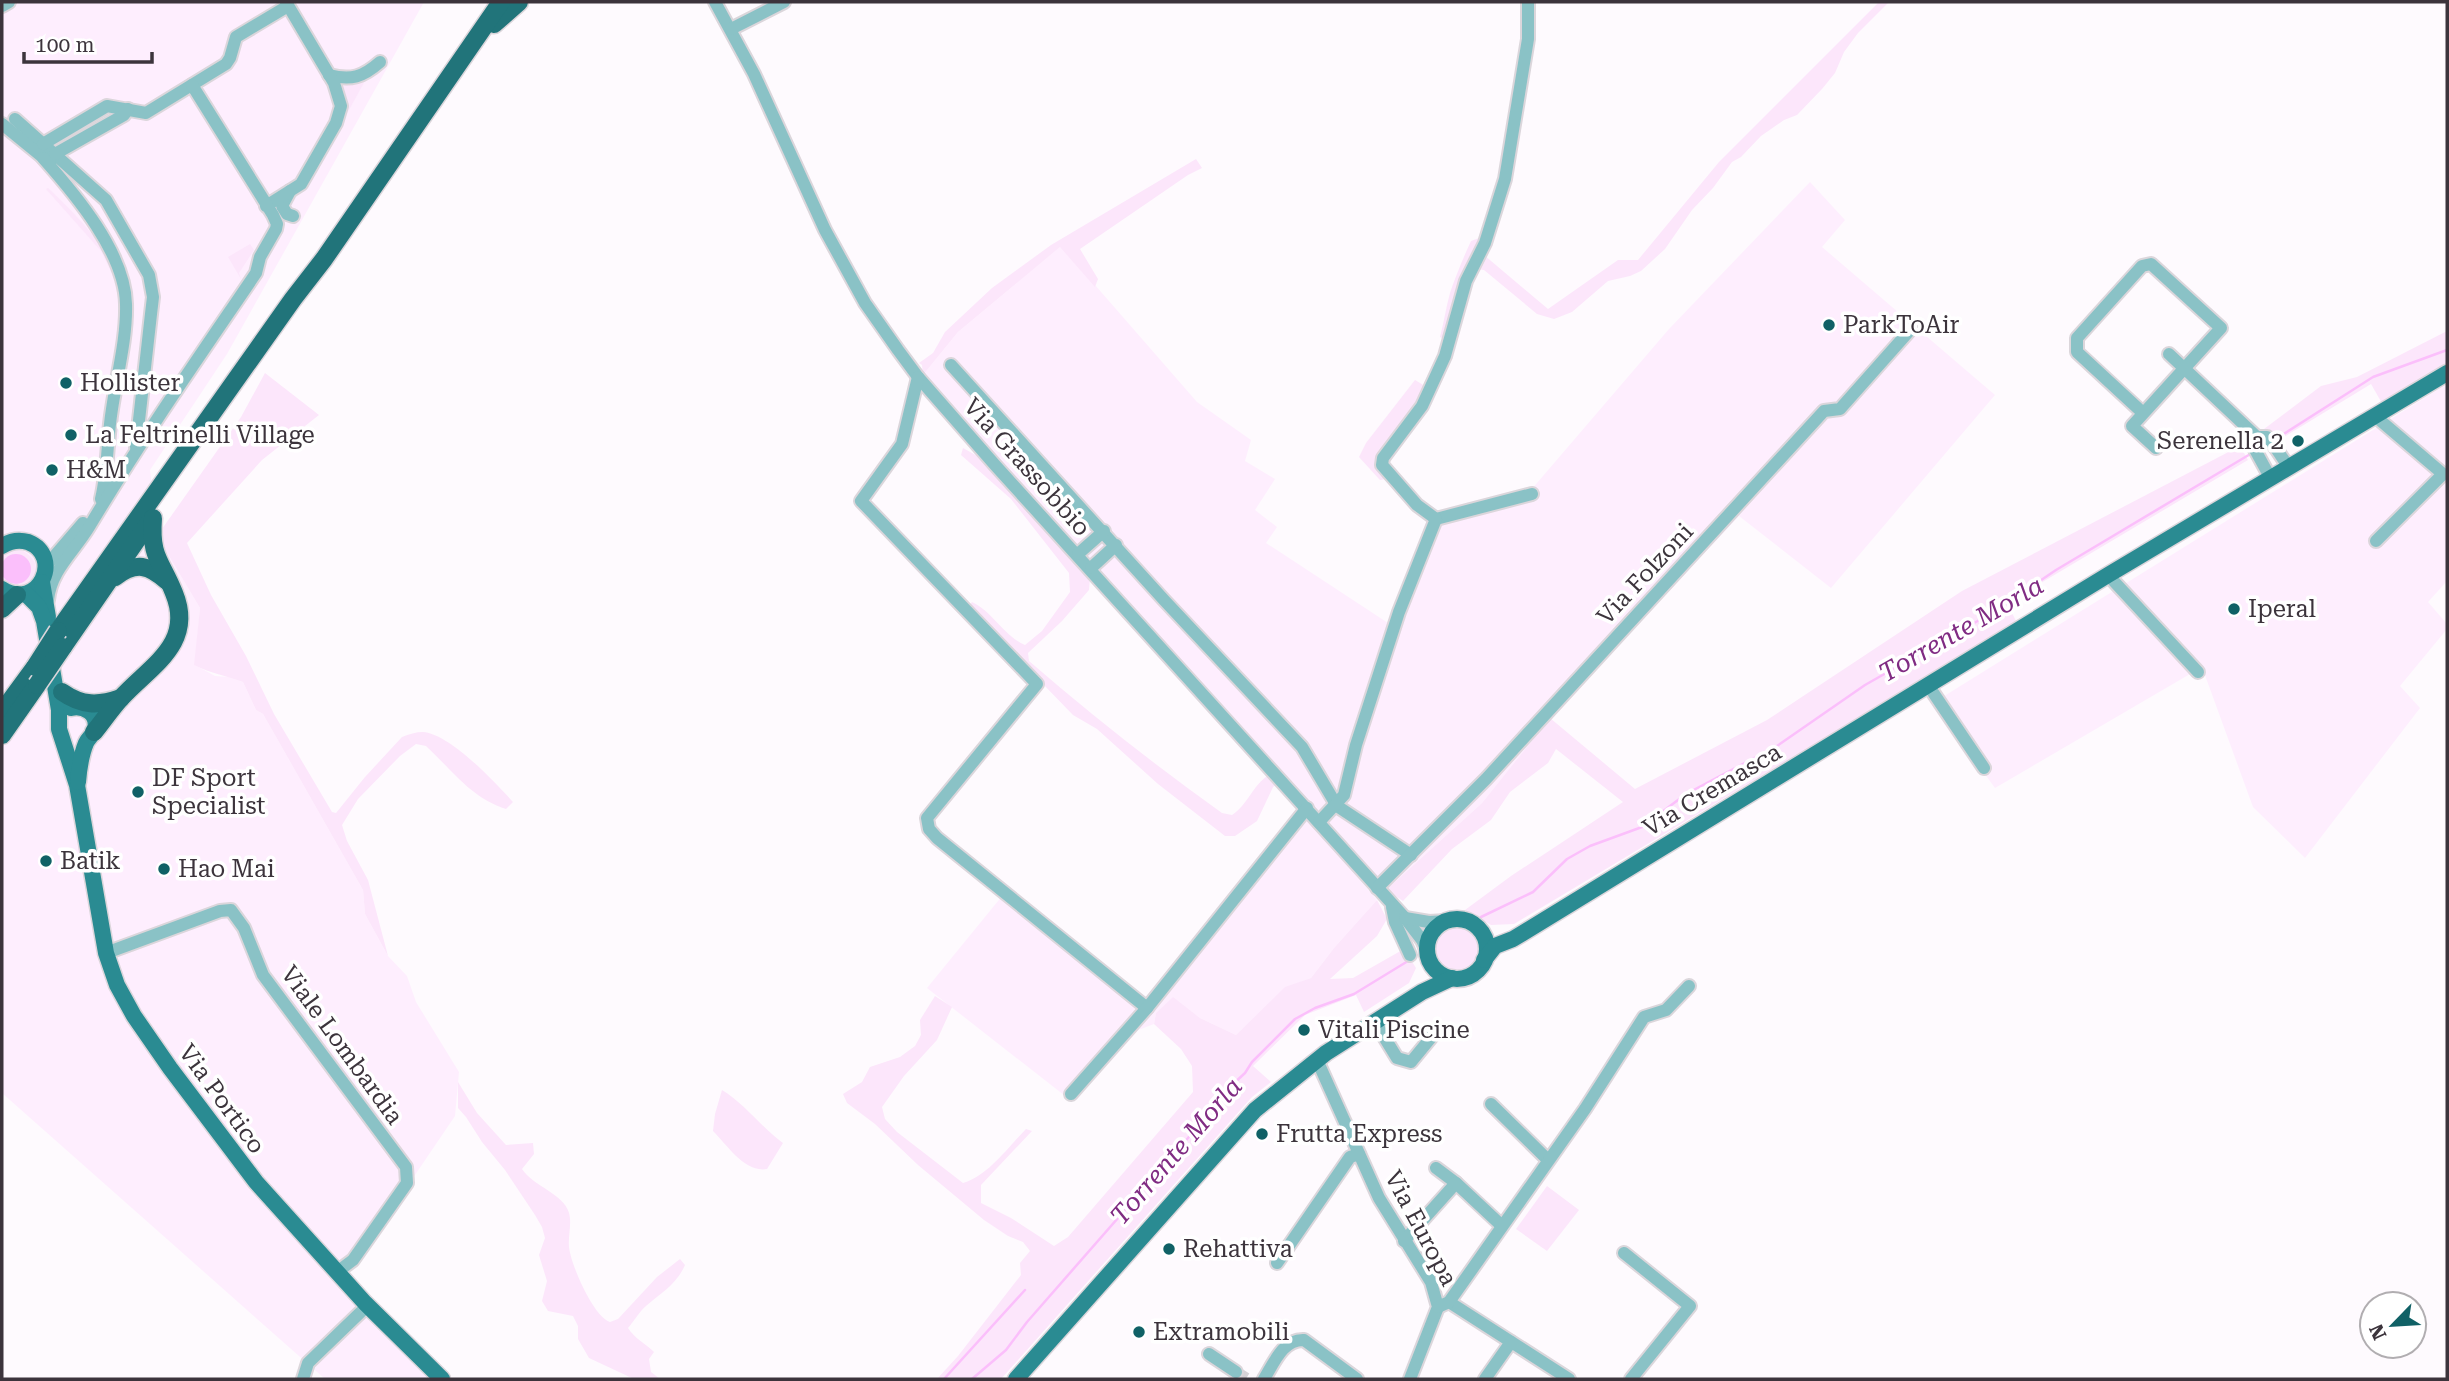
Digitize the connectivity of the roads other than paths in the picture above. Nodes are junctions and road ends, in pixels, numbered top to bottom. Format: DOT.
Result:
graph roads {
  1 [pos="9,2"];
  2 [pos="489,2"];
  3 [pos="501,2"];
  4 [pos="519,2"];
  5 [pos="715,2"];
  6 [pos="784,2"];
  7 [pos="1528,2"];
  8 [pos="287,4"];
  9 [pos="2,6"];
  10 [pos="731,29"];
  11 [pos="470,44"];
  12 [pos="380,62"];
  13 [pos="329,75"];
  14 [pos="191,85"];
  15 [pos="128,109"];
  16 [pos="15,119"];
  17 [pos="2,124"];
  18 [pos="43,144"];
  19 [pos="49,157"];
  20 [pos="290,191"];
  21 [pos="266,206"];
  22 [pos="293,216"];
  23 [pos="324,259"];
  24 [pos="1912,328"];
  25 [pos="2169,354"];
  26 [pos="951,365"];
  27 [pos="2184,368"];
  28 [pos="2447,373"];
  29 [pos="918,377"];
  30 [pos="2143,413"];
  31 [pos="2377,415"];
  32 [pos="2262,444"];
  33 [pos="106,447"];
  34 [pos="2156,448"];
  35 [pos="134,454"];
  36 [pos="2290,468"];
  37 [pos="2271,479"];
  38 [pos="1532,494"];
  39 [pos="98,509"];
  40 [pos="153,517"];
  41 [pos="1436,519"];
  42 [pos="1104,531"];
  43 [pos="2376,541"];
  44 [pos="1116,545"];
  45 [pos="2,546"];
  46 [pos="1078,554"];
  47 [pos="1091,568"];
  48 [pos="44,574"];
  49 [pos="2108,575"];
  50 [pos="110,581"];
  51 [pos="170,583"];
  52 [pos="15,592"];
  53 [pos="2,609"];
  54 [pos="47,611"];
  55 [pos="61,639"];
  56 [pos="2198,673"];
  57 [pos="1928,685"];
  58 [pos="62,692"];
  59 [pos="121,698"];
  60 [pos="80,708"];
  61 [pos="2,712"];
  62 [pos="61,727"];
  63 [pos="2,735"];
  64 [pos="90,736"];
  65 [pos="1984,768"];
  66 [pos="77,785"];
  67 [pos="1337,806"];
  68 [pos="1307,808"];
  69 [pos="1319,822"];
  70 [pos="1411,855"];
  71 [pos="1377,888"];
  72 [pos="1391,904"];
  73 [pos="1405,918"];
  74 [pos="1447,920"];
  75 [pos="1482,933"];
  76 [pos="1519,934"];
  77 [pos="106,953"];
  78 [pos="1428,954"];
  79 [pos="1410,955"];
  80 [pos="1484,960"];
  81 [pos="1452,978"];
  82 [pos="1689,986"];
  83 [pos="1412,998"];
  84 [pos="1147,1008"];
  85 [pos="1375,1022"];
  86 [pos="1434,1034"];
  87 [pos="1317,1060"];
  88 [pos="1071,1094"];
  89 [pos="1491,1104"];
  90 [pos="1359,1154"];
  91 [pos="1548,1160"];
  92 [pos="1436,1168"];
  93 [pos="1456,1183"];
  94 [pos="1502,1226"];
  95 [pos="1404,1241"];
  96 [pos="1624,1253"];
  97 [pos="1278,1263"];
  98 [pos="337,1272"];
  99 [pos="365,1303"];
  100 [pos="1443,1305"];
  101 [pos="1511,1342"];
  102 [pos="1209,1354"];
  103 [pos="1236,1372"];
  104 [pos="303,1379"];
  105 [pos="442,1379"];
  106 [pos="1016,1379"];
  107 [pos="1264,1379"];
  108 [pos="1357,1379"];
  109 [pos="1410,1379"];
  110 [pos="1485,1379"];
  111 [pos="1569,1379"];
  112 [pos="1631,1379"];
  1 -- 9 [label="street"];
  2 -- 11 [label="highway"];
  3 -- 11 [label="highway"];
  4 -- 11 [label="highway"];
  5 -- 10 [label="street, Via Grassobbio"];
  6 -- 10 [label="street"];
  7 -- 41 [label="street"];
  8 -- 13 [label="street"];
  8 -- 14 [label="street"];
  10 -- 29 [label="street, Via Grassobbio"];
  11 -- 23 [label="highway"];
  12 -- 13 [label="street"];
  13 -- 20 [label="street"];
  14 -- 15 [label="street"];
  14 -- 21 [label="street"];
  15 -- 18 [label="street"];
  15 -- 19 [label="street"];
  16 -- 18 [label="street"];
  17 -- 19 [label="street"];
  18 -- 19 [label="street"];
  19 -- 33 [label="street"];
  19 -- 35 [label="street"];
  20 -- 21 [label="street"];
  20 -- 22 [label="street"];
  21 -- 35 [label="street, Via Portico"];
  23 -- 40 [label="highway"];
  23 -- 55 [label="highway"];
  24 -- 70 [label="street, Via Folzoni"];
  25 -- 27 [label="street"];
  26 -- 42 [label="street"];
  27 -- 30 [label="street"];
  27 -- 30 [label="street"];
  27 -- 32 [label="street"];
  28 -- 31 [label="main road, Via Cremasca"];
  29 -- 46 [label="street, Via Grassobbio"];
  29 -- 84 [label="street"];
  30 -- 34 [label="street"];
  31 -- 36 [label="main road, Via Cremasca"];
  31 -- 43 [label="street"];
  32 -- 36 [label="street"];
  32 -- 37 [label="street"];
  33 -- 39 [label="street"];
  33 -- 48 [label="street"];
  35 -- 39 [label="street, Via Portico"];
  36 -- 37 [label="main road, Via Cremasca"];
  37 -- 49 [label="main road, Via Cremasca"];
  38 -- 41 [label="street"];
  39 -- 54 [label="street, Via Portico"];
  40 -- 50 [label="highway"];
  40 -- 51 [label="highway"];
  41 -- 67 [label="street"];
  42 -- 44 [label="street"];
  42 -- 46 [label="street"];
  44 -- 47 [label="street"];
  44 -- 67 [label="street"];
  45 -- 48 [label="main road"];
  46 -- 47 [label="street, Via Grassobbio"];
  47 -- 68 [label="street, Via Grassobbio"];
  48 -- 52 [label="main road"];
  48 -- 54 [label="main road, Via Portico"];
  49 -- 56 [label="street"];
  49 -- 57 [label="main road, Via Cremasca"];
  50 -- 51 [label="highway"];
  50 -- 55 [label="highway"];
  51 -- 59 [label="highway"];
  52 -- 53 [label="highway"];
  52 -- 62 [label="main road, Via Portico"];
  54 -- 58 [label="main road, Via Portico"];
  55 -- 61 [label="highway, bridge"];
  55 -- 63 [label="highway, bridge"];
  57 -- 65 [label="street"];
  57 -- 76 [label="main road, Via Cremasca"];
  58 -- 59 [label="highway"];
  58 -- 60 [label="main road, Via Portico"];
  59 -- 60 [label="highway"];
  59 -- 64 [label="highway"];
  60 -- 62 [label="main road"];
  60 -- 64 [label="main road, Via Portico"];
  62 -- 64 [label="main road"];
  62 -- 66 [label="main road, Via Portico"];
  64 -- 66 [label="main road, Via Portico"];
  66 -- 77 [label="main road, Via Portico"];
  67 -- 69 [label="street"];
  67 -- 70 [label="street"];
  68 -- 69 [label="street, Via Grassobbio"];
  68 -- 84 [label="street"];
  69 -- 71 [label="street, Via Grassobbio"];
  70 -- 71 [label="street, Via Folzoni"];
  71 -- 72 [label="street, Via Grassobbio"];
  72 -- 73 [label="street, Via Grassobbio"];
  72 -- 79 [label="street, Via Grassobbio"];
  73 -- 74 [label="street"];
  73 -- 78 [label="street, Via Grassobbio"];
  74 -- 75 [label="main road"];
  74 -- 78 [label="main road"];
  75 -- 76 [label="main road"];
  75 -- 80 [label="main road"];
  76 -- 80 [label="main road, Via Cremasca"];
  77 -- 98 [label="main road, Via Portico"];
  77 -- 98 [label="street, Viale Lombardia"];
  78 -- 81 [label="main road"];
  78 -- 83 [label="main road"];
  80 -- 81 [label="main road"];
  81 -- 83 [label="main road"];
  82 -- 91 [label="street"];
  83 -- 85 [label="main road"];
  84 -- 88 [label="street"];
  85 -- 86 [label="street"];
  85 -- 87 [label="main road"];
  87 -- 90 [label="street, Via Europa"];
  87 -- 106 [label="main road"];
  89 -- 91 [label="street"];
  90 -- 95 [label="street, Via Europa"];
  90 -- 97 [label="street"];
  91 -- 94 [label="street"];
  92 -- 93 [label="street"];
  93 -- 94 [label="street"];
  93 -- 95 [label="street"];
  94 -- 100 [label="street"];
  95 -- 100 [label="street, Via Europa"];
  96 -- 112 [label="street"];
  98 -- 99 [label="main road, Via Portico"];
  99 -- 104 [label="street"];
  99 -- 105 [label="main road, Via Portico"];
  100 -- 101 [label="street"];
  100 -- 109 [label="street, Via Europa"];
  101 -- 110 [label="street"];
  101 -- 111 [label="street"];
  102 -- 103 [label="street"];
  107 -- 108 [label="street"];
}
